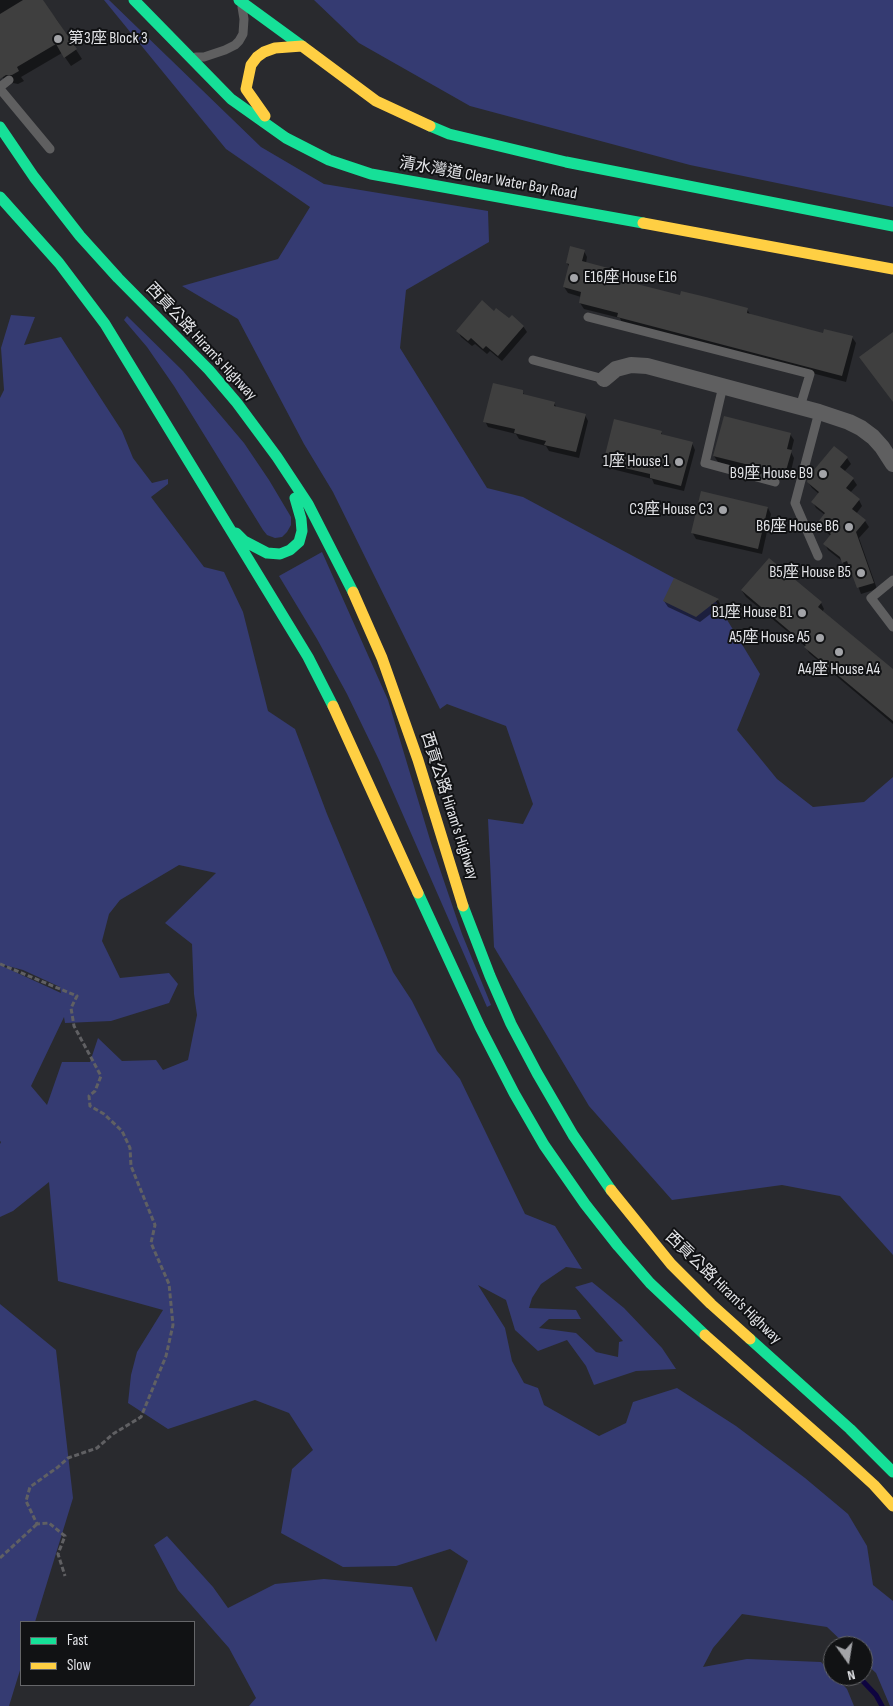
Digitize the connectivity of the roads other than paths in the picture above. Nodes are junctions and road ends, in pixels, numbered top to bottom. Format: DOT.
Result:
graph roads {
  1 [pos="134,0"];
  2 [pos="240,1"];
  3 [pos="278,15"];
  4 [pos="302,46"];
  5 [pos="190,57"];
  6 [pos="9,80"];
  7 [pos="0,88"];
  8 [pos="0,127"];
  9 [pos="286,138"];
  10 [pos="0,139"];
  11 [pos="50,149"];
  12 [pos="34,177"];
  13 [pos="0,197"];
  14 [pos="893,226"];
  15 [pos="893,269"];
  16 [pos="588,317"];
  17 [pos="533,360"];
  18 [pos="604,379"];
  19 [pos="723,386"];
  20 [pos="800,407"];
  21 [pos="819,412"];
  22 [pos="277,458"];
  23 [pos="893,464"];
  24 [pos="775,482"];
  25 [pos="226,524"];
  26 [pos="818,556"];
  27 [pos="893,580"];
  28 [pos="893,627"];
  29 [pos="893,1472"];
  30 [pos="893,1506"];
  1 -- 5 [label="main road, 清水灣道 Clear Water Bay Road"];
  2 -- 4 [label="main road, 清水灣道 Clear Water Bay Road"];
  2 -- 5 [label="lane"];
  3 -- 4 [label="main road"];
  4 -- 9 [label="main road"];
  4 -- 14 [label="main road, 清水灣道 Clear Water Bay Road"];
  5 -- 9 [label="main road, 清水灣道 Clear Water Bay Road"];
  6 -- 7 [label="lane"];
  7 -- 11 [label="lane"];
  8 -- 12 [label="main road, 西貢公路 Hiram's Highway"];
  9 -- 15 [label="main road, 清水灣道 Clear Water Bay Road"];
  10 -- 12 [label="main road"];
  12 -- 22 [label="main road, 西貢公路 Hiram's Highway"];
  13 -- 25 [label="main road"];
  16 -- 20 [label="lane"];
  17 -- 18 [label="lane"];
  18 -- 19 [label="street"];
  19 -- 20 [label="street"];
  19 -- 24 [label="lane"];
  20 -- 21 [label="street"];
  21 -- 23 [label="street"];
  21 -- 26 [label="lane"];
  22 -- 25 [label="main road"];
  22 -- 29 [label="main road, 西貢公路 Hiram's Highway"];
  25 -- 30 [label="main road"];
  27 -- 28 [label="lane"];
}
